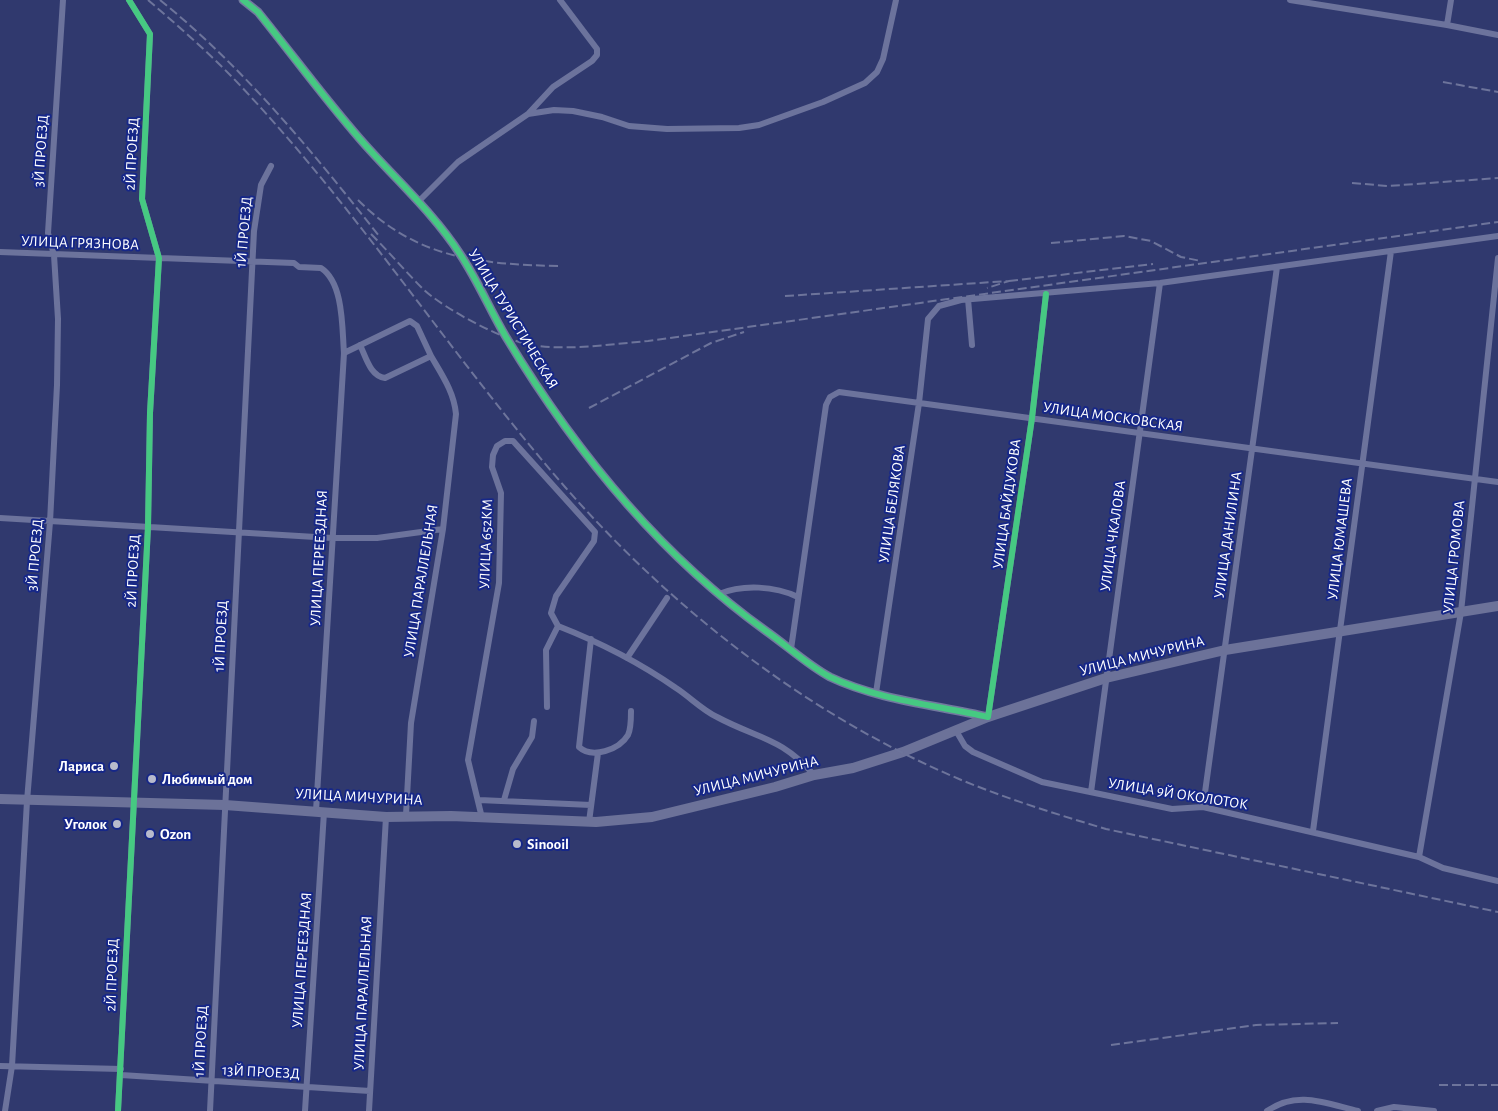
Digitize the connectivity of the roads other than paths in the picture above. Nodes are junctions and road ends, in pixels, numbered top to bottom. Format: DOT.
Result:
graph roads {
  1 [pos="63,0"];
  2 [pos="128,0"];
  3 [pos="243,0"];
  4 [pos="560,0"];
  5 [pos="896,0"];
  6 [pos="1290,0"];
  7 [pos="1450,0"];
  8 [pos="1446,25"];
  9 [pos="1498,36"];
  10 [pos="528,114"];
  11 [pos="271,166"];
  12 [pos="418,202"];
  13 [pos="1498,236"];
  14 [pos="1391,251"];
  15 [pos="0,252"];
  16 [pos="54,255"];
  17 [pos="159,258"];
  18 [pos="1498,258"];
  19 [pos="253,261"];
  20 [pos="1277,266"];
  21 [pos="1160,284"];
  22 [pos="1046,294"];
  23 [pos="968,299"];
  24 [pos="1496,299"];
  25 [pos="342,308"];
  26 [pos="360,345"];
  27 [pos="972,345"];
  28 [pos="344,353"];
  29 [pos="431,356"];
  30 [pos="919,403"];
  31 [pos="1032,418"];
  32 [pos="1140,434"];
  33 [pos="1252,449"];
  34 [pos="1362,464"];
  35 [pos="1475,478"];
  36 [pos="1498,482"];
  37 [pos="0,518"];
  38 [pos="50,522"];
  39 [pos="148,527"];
  40 [pos="443,529"];
  41 [pos="239,534"];
  42 [pos="332,538"];
  43 [pos="719,594"];
  44 [pos="667,598"];
  45 [pos="798,598"];
  46 [pos="1498,606"];
  47 [pos="1461,612"];
  48 [pos="558,626"];
  49 [pos="1340,631"];
  50 [pos="591,639"];
  51 [pos="791,649"];
  52 [pos="1225,650"];
  53 [pos="627,658"];
  54 [pos="1106,678"];
  55 [pos="876,693"];
  56 [pos="547,707"];
  57 [pos="631,711"];
  58 [pos="988,717"];
  59 [pos="534,722"];
  60 [pos="954,729"];
  61 [pos="598,753"];
  62 [pos="814,775"];
  63 [pos="1090,792"];
  64 [pos="0,798"];
  65 [pos="27,800"];
  66 [pos="479,800"];
  67 [pos="504,800"];
  68 [pos="132,801"];
  69 [pos="591,804"];
  70 [pos="225,805"];
  71 [pos="1203,807"];
  72 [pos="320,811"];
  73 [pos="406,816"];
  74 [pos="386,817"];
  75 [pos="482,818"];
  76 [pos="589,822"];
  77 [pos="1312,831"];
  78 [pos="1419,857"];
  79 [pos="1498,881"];
  80 [pos="0,1066"];
  81 [pos="12,1066"];
  82 [pos="121,1072"];
  83 [pos="212,1082"];
  84 [pos="307,1088"];
  85 [pos="370,1091"];
  86 [pos="5,1111"];
  87 [pos="118,1111"];
  88 [pos="210,1111"];
  89 [pos="305,1111"];
  90 [pos="368,1111"];
  91 [pos="1267,1111"];
  92 [pos="1358,1111"];
  93 [pos="1377,1111"];
  94 [pos="1434,1111"];
  1 -- 16 [label="street, 3Й ПРОЕЗД"];
  2 -- 17 [label="street, 2Й ПРОЕЗД"];
  3 -- 12 [label="street, УЛИЦА ТУРИСТИЧЕСКАЯ"];
  4 -- 10 [label="street"];
  5 -- 10 [label="street"];
  6 -- 8 [label="street"];
  7 -- 8 [label="street"];
  8 -- 9 [label="street"];
  10 -- 12 [label="street"];
  11 -- 19 [label="street, 1Й ПРОЕЗД"];
  12 -- 43 [label="street, УЛИЦА ТУРИСТИЧЕСКАЯ"];
  13 -- 14 [label="street"];
  14 -- 20 [label="street"];
  14 -- 34 [label="street, УЛИЦА ЮМАШЕВА"];
  15 -- 16 [label="street, УЛИЦА ГРЯЗНОВА"];
  16 -- 17 [label="street, УЛИЦА ГРЯЗНОВА"];
  16 -- 38 [label="street, 3Й ПРОЕЗД"];
  17 -- 19 [label="street, УЛИЦА ГРЯЗНОВА"];
  17 -- 39 [label="street, 2Й ПРОЕЗД"];
  18 -- 24 [label="street, УЛИЦА ГРОМОВА"];
  19 -- 25 [label="street, УЛИЦА ГРЯЗНОВА"];
  19 -- 41 [label="street, 1Й ПРОЕЗД"];
  20 -- 21 [label="street"];
  20 -- 33 [label="street, УЛИЦА ДАНИЛИНА"];
  21 -- 22 [label="street"];
  21 -- 32 [label="street, УЛИЦА ЧКАЛОВА"];
  22 -- 23 [label="street"];
  22 -- 31 [label="street, УЛИЦА БАЙДУКОВА"];
  23 -- 27 [label="street"];
  23 -- 30 [label="street, УЛИЦА БЕЛЯКОВА"];
  24 -- 35 [label="street, УЛИЦА ГРОМОВА"];
  25 -- 28 [label="street, УЛИЦА ПЕРЕЕЗДНАЯ"];
  26 -- 28 [label="street"];
  26 -- 29 [label="street"];
  26 -- 29 [label="street, УЛИЦА ПАРАЛЛЕЛЬНАЯ"];
  28 -- 42 [label="street, УЛИЦА ПЕРЕЕЗДНАЯ"];
  29 -- 40 [label="street, УЛИЦА ПАРАЛЛЕЛЬНАЯ"];
  30 -- 31 [label="street, УЛИЦА МОСКОВСКАЯ"];
  30 -- 45 [label="street, УЛИЦА МОСКОВСКАЯ"];
  30 -- 55 [label="street, УЛИЦА БЕЛЯКОВА"];
  31 -- 32 [label="street, УЛИЦА МОСКОВСКАЯ"];
  31 -- 58 [label="street, УЛИЦА БАЙДУКОВА"];
  32 -- 33 [label="street, УЛИЦА МОСКОВСКАЯ"];
  32 -- 54 [label="street, УЛИЦА ЧКАЛОВА"];
  33 -- 34 [label="street, УЛИЦА МОСКОВСКАЯ"];
  33 -- 52 [label="street, УЛИЦА ДАНИЛИНА"];
  34 -- 35 [label="street, УЛИЦА МОСКОВСКАЯ"];
  34 -- 49 [label="street, УЛИЦА ЮМАШЕВА"];
  35 -- 36 [label="street, УЛИЦА МОСКОВСКАЯ"];
  35 -- 47 [label="street, УЛИЦА ГРОМОВА"];
  37 -- 38 [label="street"];
  38 -- 39 [label="street"];
  38 -- 65 [label="street, 3Й ПРОЕЗД"];
  39 -- 41 [label="street"];
  39 -- 68 [label="street, 2Й ПРОЕЗД"];
  40 -- 42 [label="street"];
  40 -- 73 [label="street, УЛИЦА ПАРАЛЛЕЛЬНАЯ"];
  41 -- 42 [label="street"];
  41 -- 70 [label="street, 1Й ПРОЕЗД"];
  42 -- 72 [label="street, УЛИЦА ПЕРЕЕЗДНАЯ"];
  43 -- 45 [label="street"];
  43 -- 51 [label="street, УЛИЦА ТУРИСТИЧЕСКАЯ"];
  44 -- 53 [label="street"];
  45 -- 51 [label="street, УЛИЦА МОСКОВСКАЯ"];
  46 -- 47 [label="main road, УЛИЦА МИЧУРИНА"];
  47 -- 49 [label="main road, УЛИЦА МИЧУРИНА"];
  47 -- 78 [label="street, УЛИЦА ГРОМОВА"];
  48 -- 50 [label="street"];
  48 -- 56 [label="street"];
  48 -- 66 [label="street, УЛИЦА 652КМ"];
  49 -- 52 [label="main road, УЛИЦА МИЧУРИНА"];
  49 -- 77 [label="street, УЛИЦА ЮМАШЕВА"];
  50 -- 53 [label="street"];
  50 -- 61 [label="street"];
  51 -- 55 [label="street, УЛИЦА ТУРИСТИЧЕСКАЯ"];
  52 -- 54 [label="main road, УЛИЦА МИЧУРИНА"];
  52 -- 71 [label="street, УЛИЦА ДАНИЛИНА"];
  53 -- 62 [label="street"];
  54 -- 58 [label="main road, УЛИЦА МИЧУРИНА"];
  54 -- 63 [label="street, УЛИЦА ЧКАЛОВА"];
  55 -- 58 [label="street, УЛИЦА ТУРИСТИЧЕСКАЯ"];
  57 -- 61 [label="street"];
  58 -- 60 [label="main road, УЛИЦА МИЧУРИНА"];
  59 -- 67 [label="street"];
  60 -- 62 [label="main road, УЛИЦА МИЧУРИНА"];
  60 -- 63 [label="street, УЛИЦА 9Й ОКОЛОТОК"];
  61 -- 69 [label="street"];
  62 -- 76 [label="main road, УЛИЦА МИЧУРИНА"];
  63 -- 71 [label="street, УЛИЦА 9Й ОКОЛОТОК"];
  64 -- 65 [label="main road, УЛИЦА МИЧУРИНА"];
  65 -- 68 [label="main road, УЛИЦА МИЧУРИНА"];
  65 -- 81 [label="street, 3Й ПРОЕЗД"];
  66 -- 67 [label="street"];
  66 -- 75 [label="street, УЛИЦА 652КМ"];
  67 -- 69 [label="street"];
  68 -- 70 [label="main road, УЛИЦА МИЧУРИНА"];
  68 -- 82 [label="street, 2Й ПРОЕЗД"];
  69 -- 76 [label="street"];
  70 -- 72 [label="main road, УЛИЦА МИЧУРИНА"];
  70 -- 83 [label="street, 1Й ПРОЕЗД"];
  71 -- 77 [label="street, УЛИЦА 9Й ОКОЛОТОК"];
  72 -- 74 [label="main road, УЛИЦА МИЧУРИНА"];
  72 -- 84 [label="street, УЛИЦА ПЕРЕЕЗДНАЯ"];
  73 -- 74 [label="main road, УЛИЦА МИЧУРИНА"];
  73 -- 75 [label="main road, УЛИЦА МИЧУРИНА"];
  74 -- 85 [label="street, УЛИЦА ПАРАЛЛЕЛЬНАЯ"];
  75 -- 76 [label="main road, УЛИЦА МИЧУРИНА"];
  77 -- 78 [label="street, УЛИЦА 9Й ОКОЛОТОК"];
  78 -- 79 [label="street, УЛИЦА 9Й ОКОЛОТОК"];
  80 -- 81 [label="street, 13Й ПРОЕЗД"];
  81 -- 82 [label="street, 13Й ПРОЕЗД"];
  81 -- 86 [label="street, 3Й ПРОЕЗД"];
  82 -- 83 [label="street, 13Й ПРОЕЗД"];
  82 -- 87 [label="street, 2Й ПРОЕЗД"];
  83 -- 84 [label="street, 13Й ПРОЕЗД"];
  83 -- 88 [label="street, 1Й ПРОЕЗД"];
  84 -- 85 [label="street, 13Й ПРОЕЗД"];
  84 -- 89 [label="street, УЛИЦА ПЕРЕЕЗДНАЯ"];
  85 -- 90 [label="street, УЛИЦА ПАРАЛЛЕЛЬНАЯ"];
  91 -- 92 [label="street"];
  93 -- 94 [label="street"];
}
